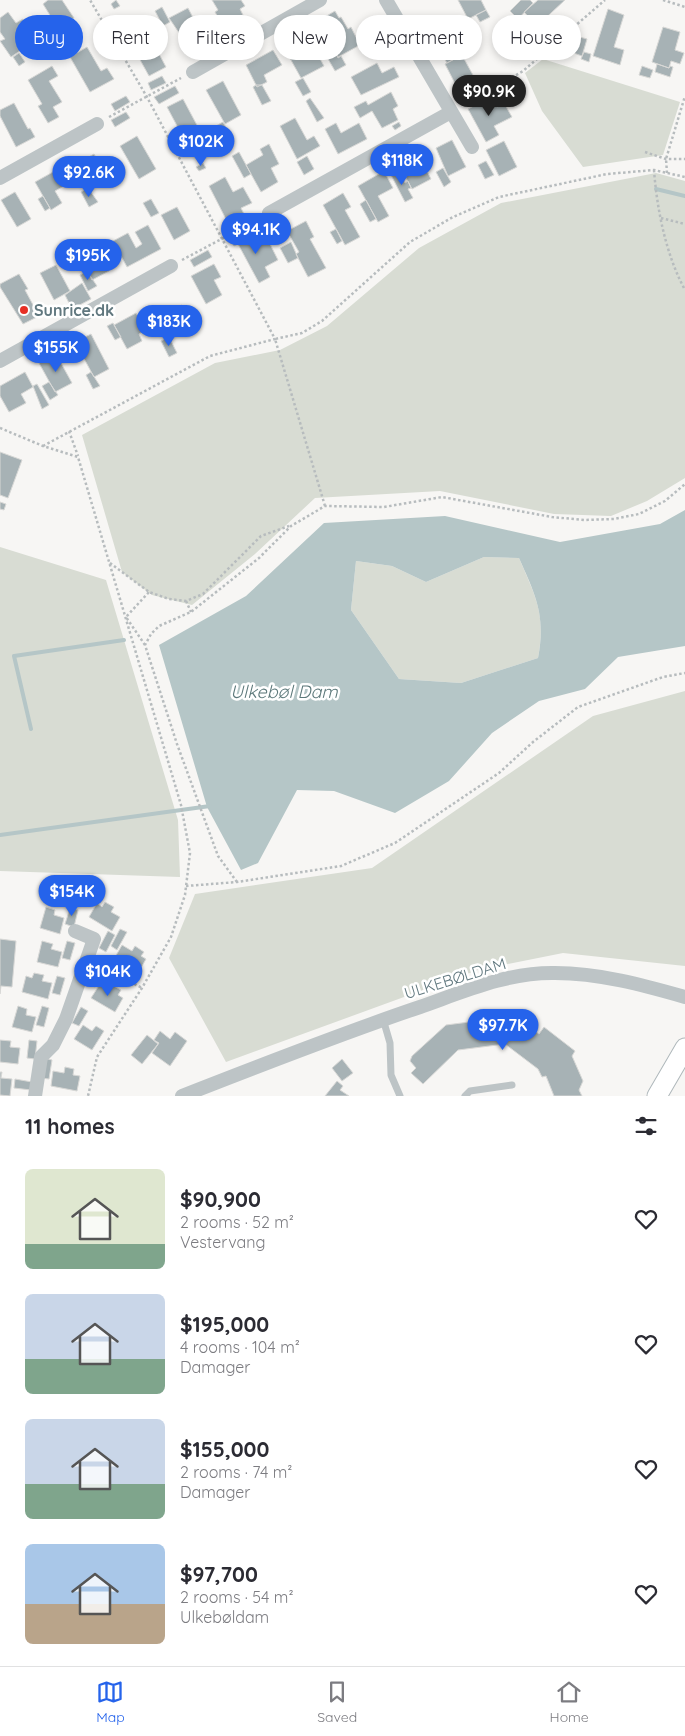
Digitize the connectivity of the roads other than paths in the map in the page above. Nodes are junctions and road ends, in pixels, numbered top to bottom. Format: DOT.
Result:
graph roads {
  1 [pos="320,0"];
  2 [pos="386,0"];
  3 [pos="193,72"];
  4 [pos="451,112"];
  5 [pos="97,124"];
  6 [pos="472,147"];
  7 [pos="0,178"];
  8 [pos="269,213"];
  9 [pos="171,266"];
  10 [pos="0,361"];
  11 [pos="75,931"];
  12 [pos="685,997"];
  13 [pos="383,1019"];
  14 [pos="685,1048"];
  15 [pos="512,1085"];
  16 [pos="204,1092"];
  17 [pos="34,1096"];
  18 [pos="182,1096"];
  19 [pos="400,1096"];
  20 [pos="465,1096"];
  21 [pos="656,1096"];
  1 -- 3 [label="street"];
  2 -- 4 [label="street"];
  4 -- 6 [label="street"];
  4 -- 8 [label="street"];
  5 -- 7 [label="street"];
  9 -- 10 [label="street"];
  11 -- 17 [label="street"];
  12 -- 13 [label="street, ULKEBØLDAM"];
  13 -- 16 [label="street, ULKEBØLDAM"];
  13 -- 19 [label="lane"];
  14 -- 21 [label="street"];
  15 -- 20 [label="lane"];
  16 -- 18 [label="street, ULKEBØLDAM"];
}
